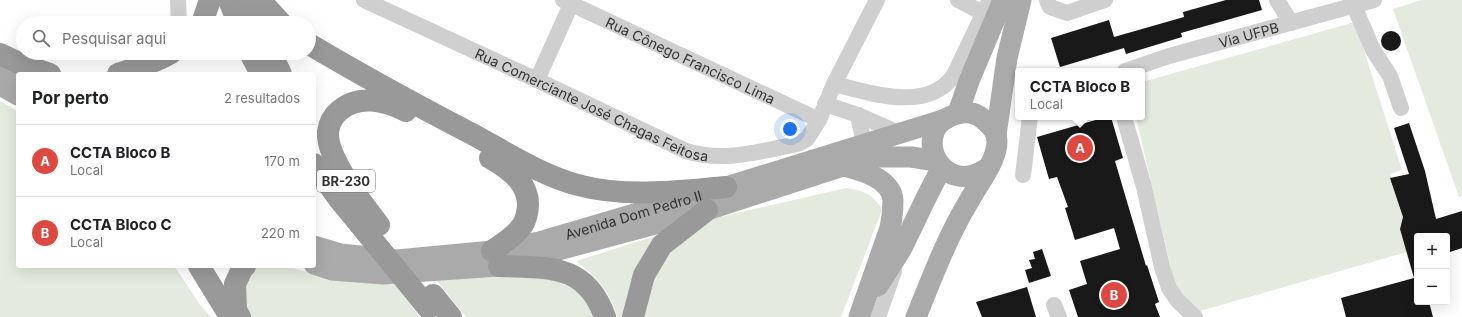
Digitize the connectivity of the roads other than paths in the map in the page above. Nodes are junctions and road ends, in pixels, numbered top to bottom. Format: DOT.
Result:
graph roads {
  1 [pos="178,0"];
  2 [pos="210,0"];
  3 [pos="229,0"];
  4 [pos="247,0"];
  5 [pos="260,0"];
  6 [pos="364,0"];
  7 [pos="877,0"];
  8 [pos="958,0"];
  9 [pos="1003,0"];
  10 [pos="1021,0"];
  11 [pos="1047,0"];
  12 [pos="1105,0"];
  13 [pos="1277,0"];
  14 [pos="1374,0"];
  15 [pos="569,1"];
  16 [pos="1354,6"];
  17 [pos="988,7"];
  18 [pos="179,16"];
  19 [pos="204,16"];
  20 [pos="235,16"];
  21 [pos="254,16"];
  22 [pos="275,16"];
  23 [pos="1291,23"];
  24 [pos="316,48"];
  25 [pos="0,54"];
  26 [pos="158,60"];
  27 [pos="254,60"];
  28 [pos="274,60"];
  29 [pos="0,65"];
  30 [pos="1134,68"];
  31 [pos="44,72"];
  32 [pos="124,72"];
  33 [pos="260,72"];
  34 [pos="280,72"];
  35 [pos="16,75"];
  36 [pos="537,80"];
  37 [pos="834,84"];
  38 [pos="0,85"];
  39 [pos="16,94"];
  40 [pos="825,104"];
  41 [pos="1401,108"];
  42 [pos="858,115"];
  43 [pos="952,116"];
  44 [pos="819,120"];
  45 [pos="1030,120"];
  46 [pos="1125,120"];
  47 [pos="899,133"];
  48 [pos="996,135"];
  49 [pos="316,140"];
  50 [pos="864,144"];
  51 [pos="939,164"];
  52 [pos="316,166"];
  53 [pos="843,166"];
  54 [pos="990,166"];
  55 [pos="316,174"];
  56 [pos="1023,175"];
  57 [pos="726,187"];
  58 [pos="343,191"];
  59 [pos="707,210"];
  60 [pos="316,247"];
  61 [pos="902,248"];
  62 [pos="496,259"];
  63 [pos="316,265"];
  64 [pos="199,268"];
  65 [pos="243,268"];
  66 [pos="436,311"];
  67 [pos="232,317"];
  68 [pos="240,317"];
  69 [pos="605,317"];
  70 [pos="633,317"];
  71 [pos="859,317"];
  72 [pos="878,317"];
  73 [pos="916,317"];
  74 [pos="1195,317"];
  1 -- 18 [label="street"];
  2 -- 19 [label="highway"];
  3 -- 20 [label="highway"];
  4 -- 21 [label="highway"];
  5 -- 22 [label="highway"];
  6 -- 36 [label="street, Rua Comerciante José Chagas Feitosa"];
  7 -- 37 [label="street, Rua Comerciante José Chagas Feitosa"];
  8 -- 17 [label="street"];
  9 -- 43 [label="main road"];
  10 -- 48 [label="main road"];
  11 -- 12 [label="street"];
  13 -- 23 [label="street"];
  14 -- 16 [label="street, Via UFPB"];
  15 -- 36 [label="street"];
  15 -- 44 [label="street, Rua Cônego Francisco Lima"];
  16 -- 23 [label="street, Via UFPB"];
  16 -- 41 [label="street"];
  17 -- 37 [label="street"];
  23 -- 30 [label="street, Via UFPB"];
  24 -- 57 [label="highway"];
  25 -- 31 [label="highway"];
  26 -- 32 [label="highway"];
  27 -- 33 [label="highway"];
  28 -- 34 [label="highway"];
  29 -- 35 [label="main road"];
  36 -- 44 [label="street, Rua Comerciante José Chagas Feitosa"];
  37 -- 40 [label="street, Rua Comerciante José Chagas Feitosa"];
  38 -- 39 [label="main road"];
  40 -- 42 [label="street"];
  40 -- 44 [label="street, Rua Comerciante José Chagas Feitosa"];
  42 -- 47 [label="street"];
  42 -- 50 [label="street"];
  43 -- 47 [label="main road, Avenida Dom Pedro II"];
  43 -- 48 [label="main road"];
  43 -- 51 [label="main road"];
  45 -- 56 [label="street"];
  46 -- 74 [label="street"];
  47 -- 50 [label="main road, Avenida Dom Pedro II"];
  48 -- 54 [label="main road"];
  49 -- 58 [label="highway, BR-230"];
  50 -- 57 [label="main road, Avenida Dom Pedro II"];
  51 -- 53 [label="main road, Avenida Dom Pedro II"];
  51 -- 54 [label="main road"];
  51 -- 61 [label="main road"];
  52 -- 58 [label="highway, BR-230"];
  53 -- 59 [label="main road, Avenida Dom Pedro II"];
  53 -- 71 [label="main road"];
  54 -- 73 [label="main road"];
  55 -- 58 [label="highway"];
  57 -- 62 [label="main road, Avenida Dom Pedro II"];
  58 -- 62 [label="highway"];
  58 -- 66 [label="highway, BR-230"];
  59 -- 62 [label="main road, Avenida Dom Pedro II"];
  59 -- 70 [label="highway"];
  60 -- 62 [label="main road, Avenida Dom Pedro II"];
  61 -- 71 [label="main road"];
  61 -- 72 [label="street"];
  62 -- 63 [label="main road, Avenida Dom Pedro II"];
  62 -- 69 [label="highway"];
  64 -- 67 [label="highway"];
  65 -- 68 [label="highway"];
}
